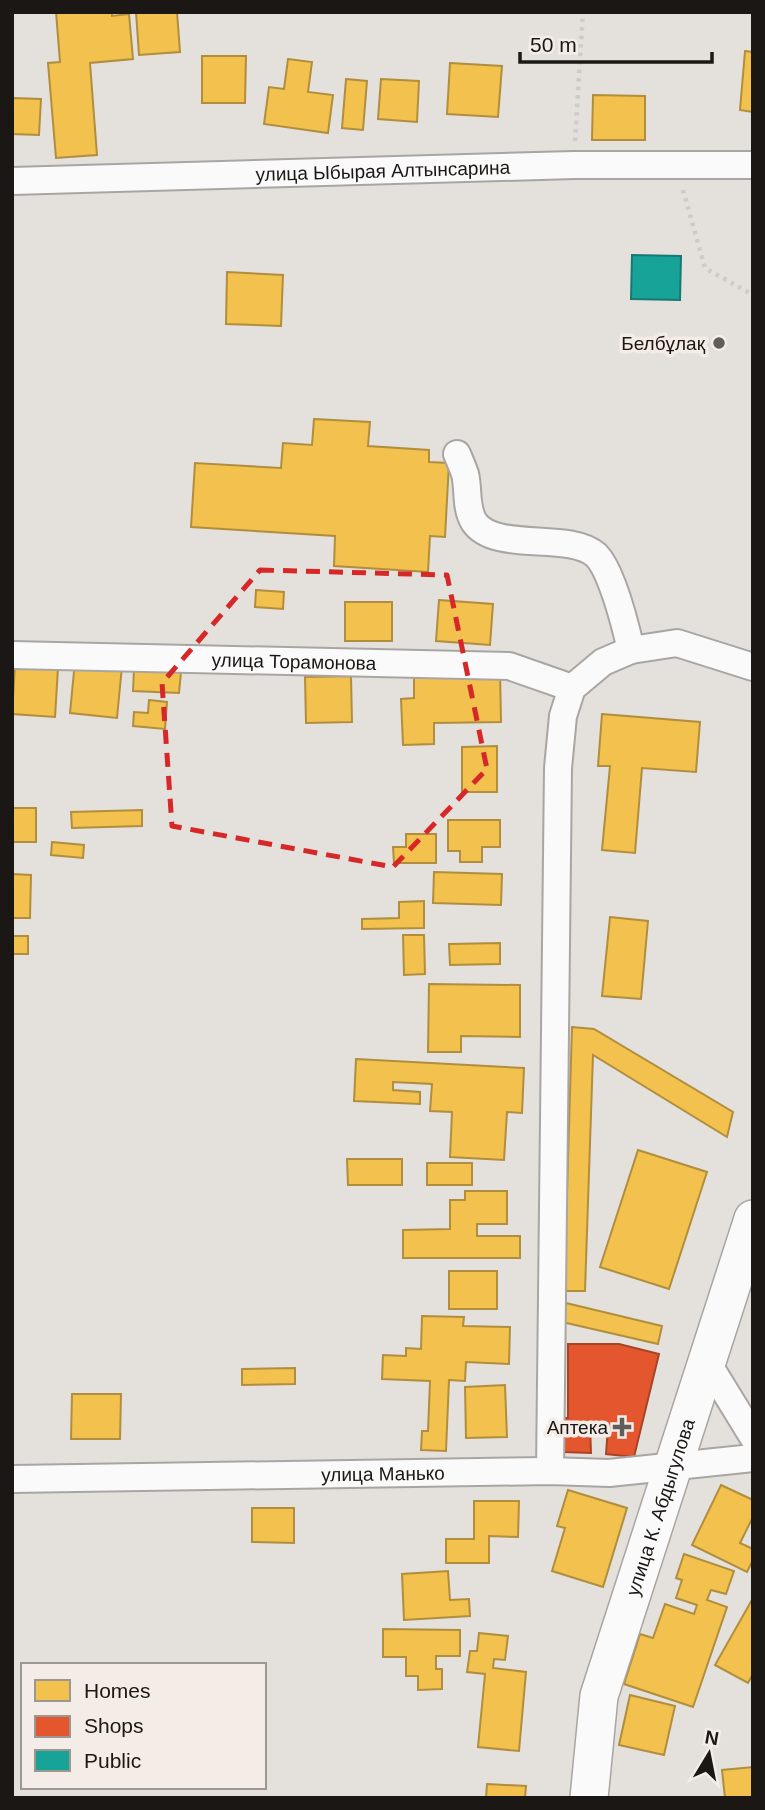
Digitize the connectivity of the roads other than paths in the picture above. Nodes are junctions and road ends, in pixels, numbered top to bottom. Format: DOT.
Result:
graph roads {
  1 [pos="753,165"];
  2 [pos="12,181"];
  3 [pos="457,454"];
  4 [pos="631,650"];
  5 [pos="12,654"];
  6 [pos="753,667"];
  7 [pos="572,688"];
  8 [pos="753,1219"];
  9 [pos="707,1362"];
  10 [pos="753,1437"];
  11 [pos="753,1458"];
  12 [pos="673,1466"];
  13 [pos="550,1471"];
  14 [pos="12,1479"];
  15 [pos="589,1798"];
  1 -- 2 [label="street, улица Ыбырая Алтынсарина"];
  3 -- 4 [label="street"];
  4 -- 6 [label="street"];
  4 -- 7 [label="street"];
  5 -- 7 [label="street, улица Торамонова"];
  7 -- 13 [label="street"];
  8 -- 9 [label="street, улица К. Абдыгулова"];
  9 -- 10 [label="street"];
  9 -- 12 [label="street, улица К. Абдыгулова"];
  11 -- 12 [label="street, улица Манько"];
  12 -- 13 [label="street, улица Манько"];
  12 -- 15 [label="street, улица К. Абдыгулова"];
  13 -- 14 [label="street, улица Манько"];
}
